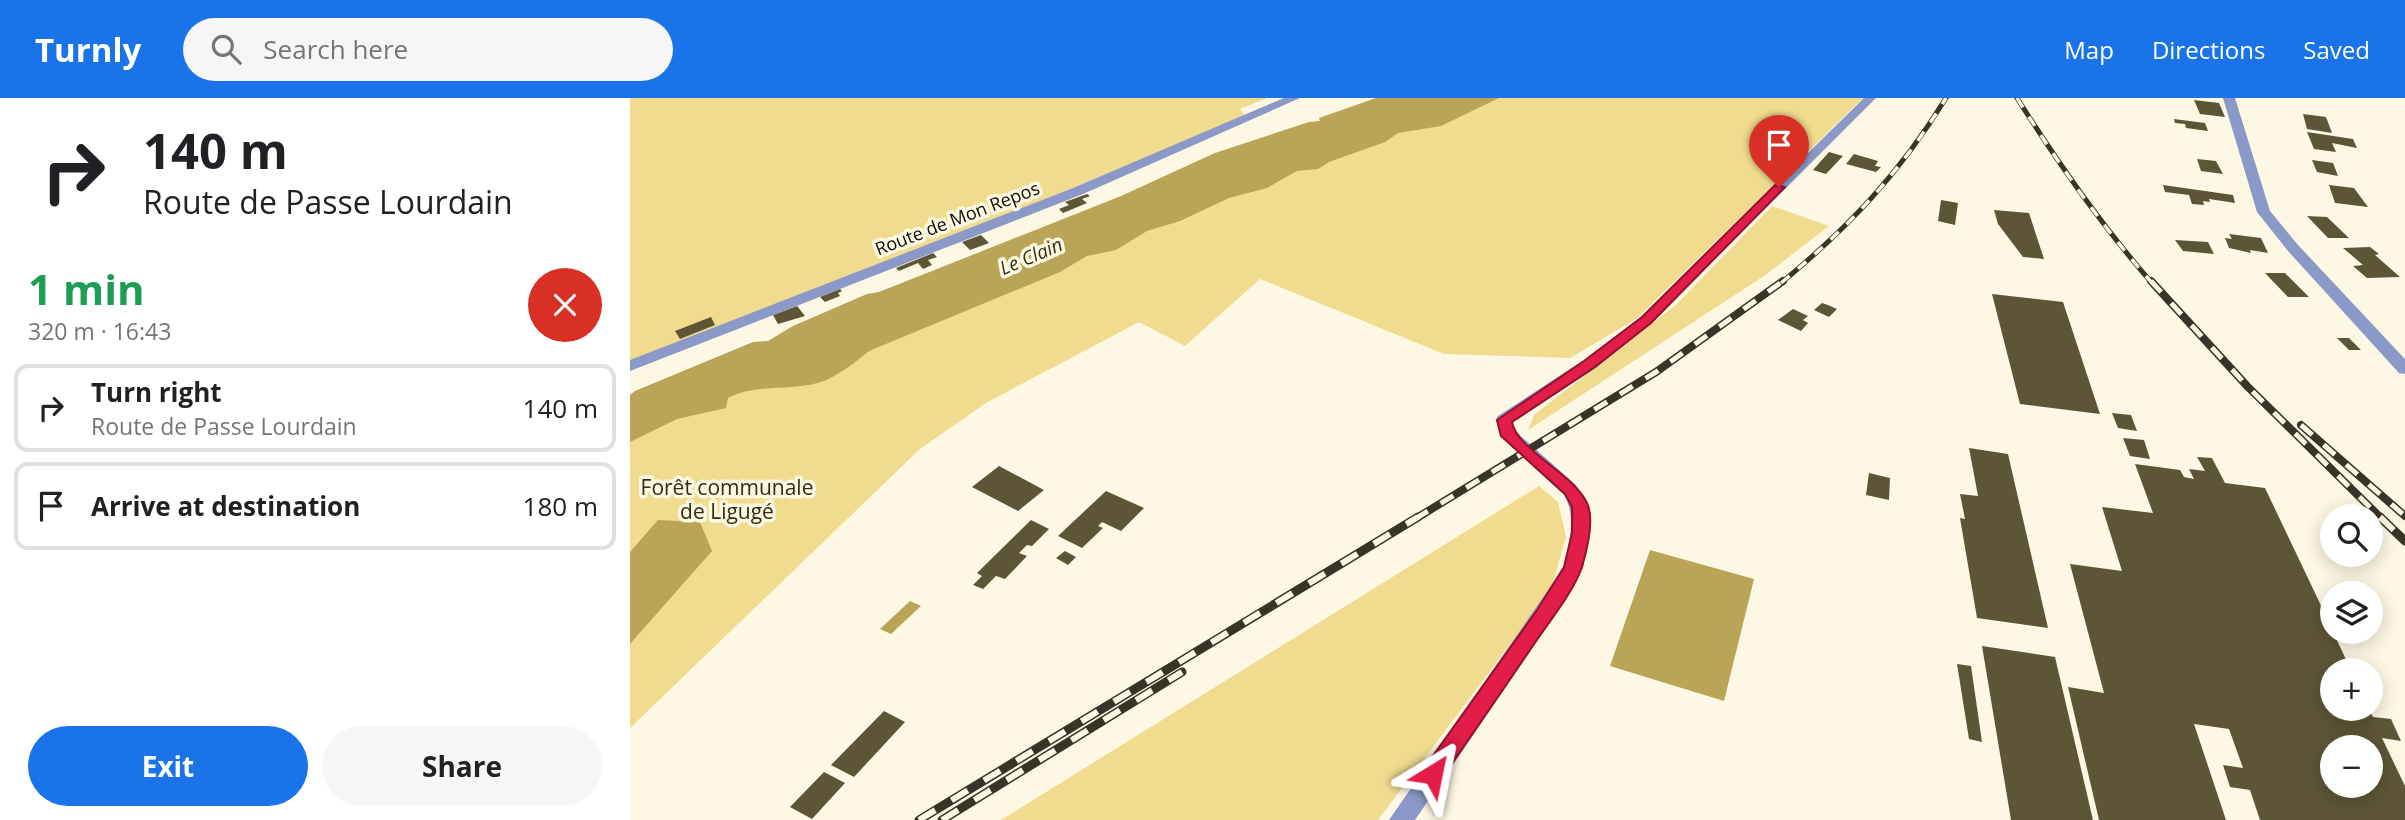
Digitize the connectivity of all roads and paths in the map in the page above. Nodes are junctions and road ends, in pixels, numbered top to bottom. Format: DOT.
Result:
graph roads {
  1 [pos="1294,98"];
  2 [pos="1870,98"];
  3 [pos="2229,98"];
  4 [pos="630,366"];
  5 [pos="2405,369"];
  6 [pos="1401,820"];
  1 -- 4 [label="street, Route de Mon Repos"];
  2 -- 6 [label="street"];
  3 -- 5 [label="street"];
}
